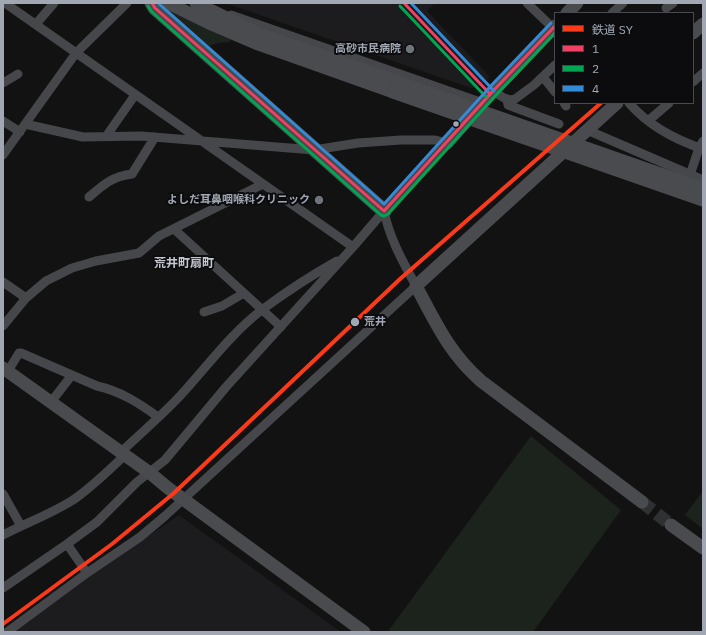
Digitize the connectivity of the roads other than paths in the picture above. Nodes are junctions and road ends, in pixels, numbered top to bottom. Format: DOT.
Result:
graph roads {
  1 [pos="6,3"];
  2 [pos="54,3"];
  3 [pos="127,3"];
  4 [pos="152,3"];
  5 [pos="168,3"];
  6 [pos="196,3"];
  7 [pos="527,3"];
  8 [pos="577,3"];
  9 [pos="623,3"];
  10 [pos="568,12"];
  11 [pos="613,12"];
  12 [pos="215,13"];
  13 [pos="36,24"];
  14 [pos="703,24"];
  15 [pos="554,27"];
  16 [pos="694,32"];
  17 [pos="76,52"];
  18 [pos="554,67"];
  19 [pos="703,73"];
  20 [pos="18,74"];
  21 [pos="543,77"];
  22 [pos="694,81"];
  23 [pos="3,83"];
  24 [pos="395,87"];
  25 [pos="493,91"];
  26 [pos="554,91"];
  27 [pos="135,94"];
  28 [pos="507,100"];
  29 [pos="483,103"];
  30 [pos="616,104"];
  31 [pos="631,104"];
  32 [pos="668,104"];
  33 [pos="3,121"];
  34 [pos="648,122"];
  35 [pos="559,124"];
  36 [pos="22,128"];
  37 [pos="587,130"];
  38 [pos="107,135"];
  39 [pos="155,137"];
  40 [pos="200,140"];
  41 [pos="447,143"];
  42 [pos="702,146"];
  43 [pos="314,150"];
  44 [pos="3,155"];
  45 [pos="690,174"];
  46 [pos="703,180"];
  47 [pos="263,184"];
  48 [pos="703,189"];
  49 [pos="89,197"];
  50 [pos="703,200"];
  51 [pos="384,211"];
  52 [pos="174,229"];
  53 [pos="353,247"];
  54 [pos="344,257"];
  55 [pos="3,282"];
  56 [pos="416,286"];
  57 [pos="244,293"];
  58 [pos="26,298"];
  59 [pos="263,310"];
  60 [pos="204,312"];
  61 [pos="3,326"];
  62 [pos="281,327"];
  63 [pos="6,369"];
  64 [pos="72,375"];
  65 [pos="51,402"];
  66 [pos="158,417"];
  67 [pos="123,454"];
  68 [pos="150,473"];
  69 [pos="3,494"];
  70 [pos="184,499"];
  71 [pos="642,502"];
  72 [pos="671,525"];
  73 [pos="21,526"];
  74 [pos="3,535"];
  75 [pos="67,544"];
  76 [pos="703,548"];
  77 [pos="88,573"];
  78 [pos="3,588"];
  79 [pos="7,632"];
  80 [pos="364,632"];
  1 -- 13 [label="street"];
  2 -- 13 [label="street"];
  3 -- 17 [label="street"];
  4 -- 43 [label="main road"];
  5 -- 24 [label="street"];
  6 -- 12 [label="street"];
  7 -- 15 [label="street"];
  8 -- 10 [label="street"];
  9 -- 11 [label="street"];
  12 -- 24 [label="street"];
  12 -- 29 [label="street"];
  13 -- 17 [label="street"];
  14 -- 16 [label="street"];
  15 -- 25 [label="street"];
  17 -- 27 [label="street"];
  17 -- 36 [label="street"];
  18 -- 21 [label="street"];
  19 -- 22 [label="street"];
  20 -- 23 [label="street"];
  21 -- 26 [label="street"];
  21 -- 28 [label="street"];
  24 -- 48 [label="street, bridge"];
  24 -- 50 [label="street, bridge"];
  25 -- 28 [label="street"];
  25 -- 29 [label="street"];
  27 -- 38 [label="street"];
  27 -- 40 [label="street"];
  28 -- 35 [label="street"];
  29 -- 41 [label="street"];
  30 -- 37 [label="street"];
  31 -- 34 [label="street"];
  32 -- 34 [label="street"];
  33 -- 36 [label="street"];
  34 -- 42 [label="street"];
  36 -- 38 [label="street"];
  36 -- 44 [label="street"];
  37 -- 45 [label="street"];
  37 -- 56 [label="street"];
  38 -- 39 [label="street"];
  39 -- 40 [label="street"];
  39 -- 49 [label="street"];
  40 -- 43 [label="street"];
  40 -- 47 [label="street"];
  41 -- 43 [label="street"];
  41 -- 51 [label="street"];
  42 -- 45 [label="street"];
  43 -- 51 [label="main road"];
  45 -- 46 [label="street"];
  47 -- 52 [label="street"];
  47 -- 53 [label="street"];
  51 -- 53 [label="street"];
  51 -- 56 [label="street"];
  52 -- 57 [label="street"];
  52 -- 58 [label="street"];
  53 -- 54 [label="street"];
  54 -- 59 [label="street"];
  54 -- 62 [label="street"];
  55 -- 58 [label="street"];
  56 -- 70 [label="street"];
  56 -- 71 [label="street"];
  57 -- 59 [label="street"];
  57 -- 60 [label="street"];
  58 -- 61 [label="street"];
  59 -- 62 [label="street"];
  59 -- 66 [label="street"];
  62 -- 68 [label="street"];
  63 -- 64 [label="street"];
  63 -- 65 [label="street"];
  64 -- 65 [label="street"];
  64 -- 66 [label="street"];
  65 -- 67 [label="street"];
  66 -- 67 [label="street"];
  67 -- 68 [label="street"];
  67 -- 73 [label="street"];
  68 -- 70 [label="street"];
  68 -- 75 [label="street"];
  69 -- 73 [label="street"];
  70 -- 77 [label="street"];
  70 -- 80 [label="street"];
  72 -- 76 [label="street"];
  73 -- 74 [label="street"];
  75 -- 77 [label="street"];
  75 -- 78 [label="street"];
  77 -- 79 [label="street"];
}
